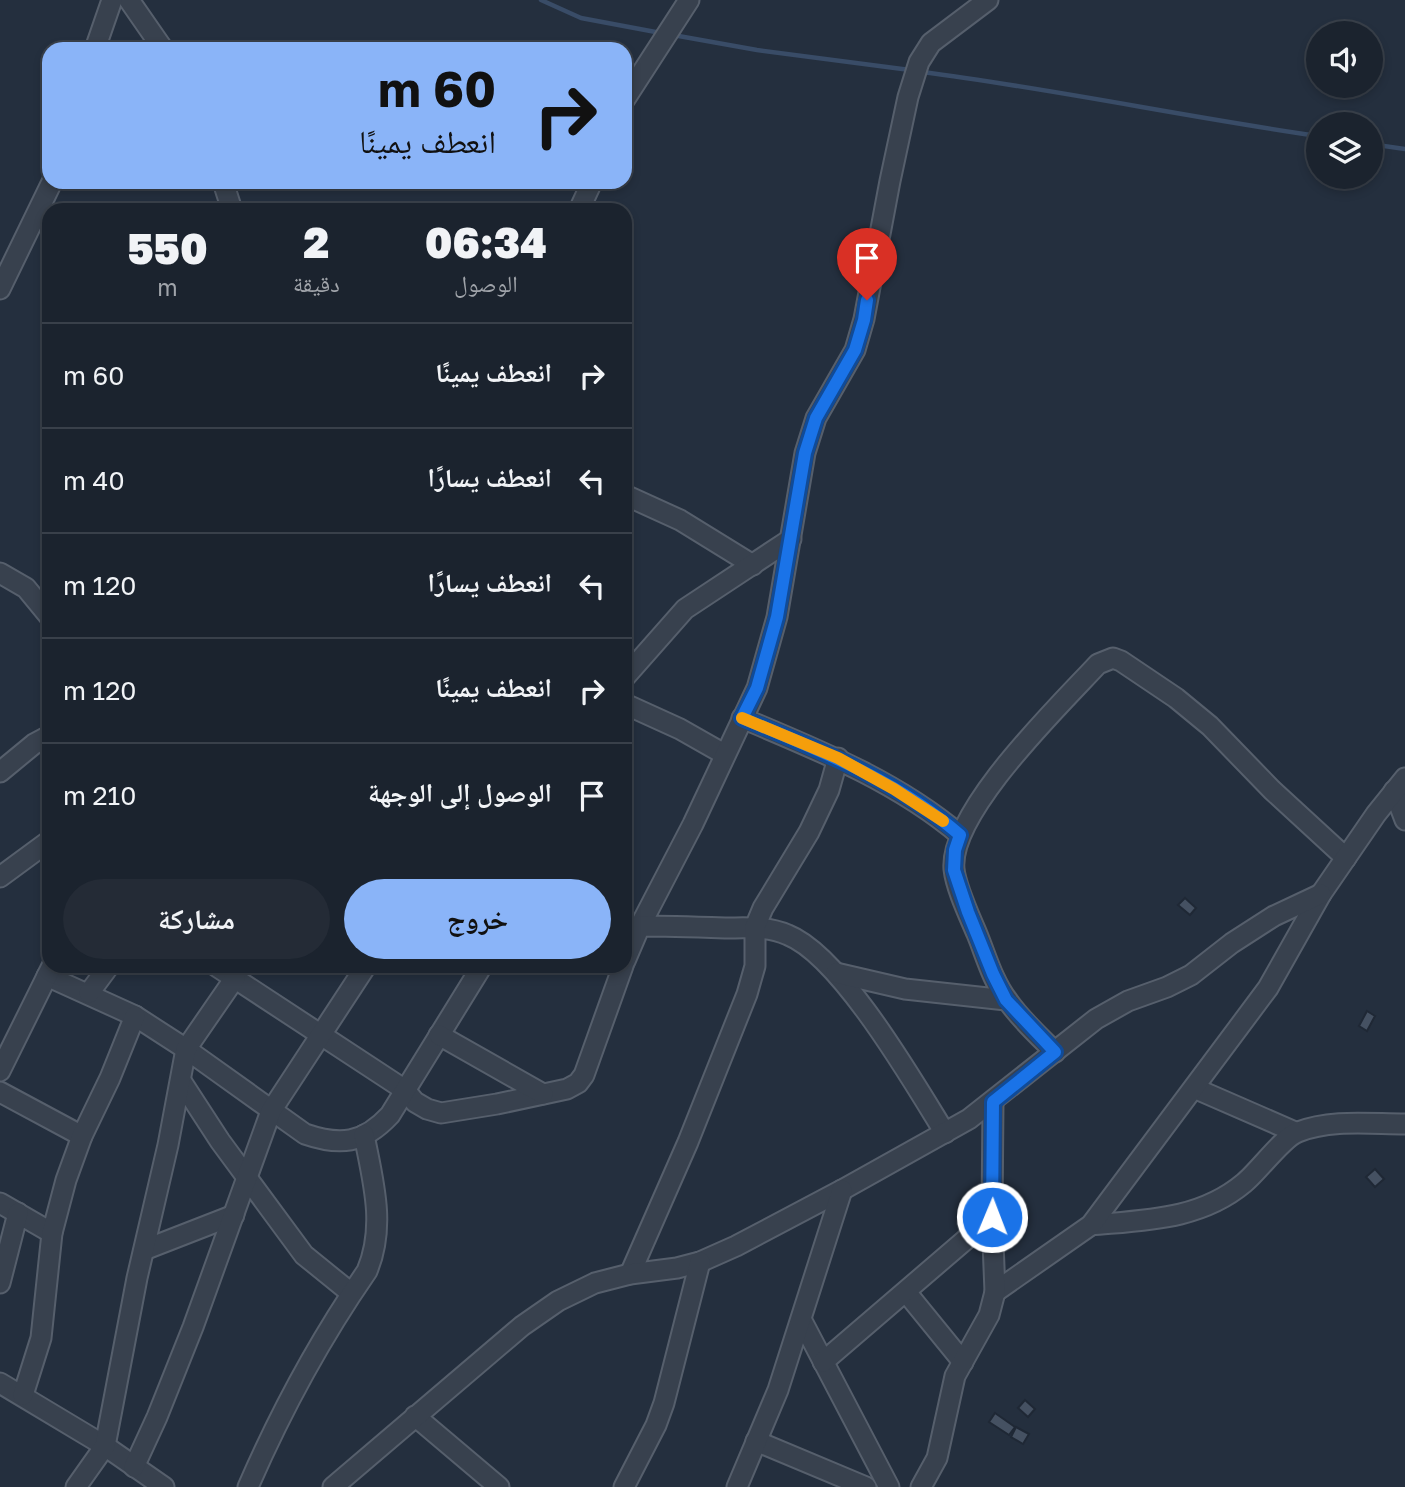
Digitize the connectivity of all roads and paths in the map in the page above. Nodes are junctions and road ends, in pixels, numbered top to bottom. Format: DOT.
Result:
graph roads {
  1 [pos="112,0"];
  2 [pos="129,0"];
  3 [pos="689,0"];
  4 [pos="988,0"];
  5 [pos="97,42"];
  6 [pos="158,42"];
  7 [pos="632,88"];
  8 [pos="48,189"];
  9 [pos="0,289"];
  10 [pos="632,498"];
  11 [pos="791,540"];
  12 [pos="753,565"];
  13 [pos="0,573"];
  14 [pos="42,607"];
  15 [pos="632,669"];
  16 [pos="632,707"];
  17 [pos="742,718"];
  18 [pos="42,740"];
  19 [pos="724,754"];
  20 [pos="838,758"];
  21 [pos="0,772"];
  22 [pos="1399,784"];
  23 [pos="1405,820"];
  24 [pos="960,835"];
  25 [pos="42,846"];
  26 [pos="1346,858"];
  27 [pos="0,877"];
  28 [pos="1321,894"];
  29 [pos="640,926"];
  30 [pos="755,927"];
  31 [pos="632,944"];
  32 [pos="48,973"];
  33 [pos="53,973"];
  34 [pos="104,973"];
  35 [pos="227,973"];
  36 [pos="361,973"];
  37 [pos="478,973"];
  38 [pos="620,973"];
  39 [pos="836,973"];
  40 [pos="235,978"];
  41 [pos="89,993"];
  42 [pos="1006,1000"];
  43 [pos="135,1016"];
  44 [pos="321,1034"];
  45 [pos="439,1035"];
  46 [pos="186,1049"];
  47 [pos="1055,1052"];
  48 [pos="0,1071"];
  49 [pos="181,1081"];
  50 [pos="1194,1088"];
  51 [pos="405,1090"];
  52 [pos="0,1091"];
  53 [pos="543,1094"];
  54 [pos="993,1102"];
  55 [pos="271,1111"];
  56 [pos="1405,1124"];
  57 [pos="1295,1132"];
  58 [pos="945,1133"];
  59 [pos="364,1135"];
  60 [pos="82,1136"];
  61 [pos="248,1179"];
  62 [pos="842,1190"];
  63 [pos="0,1203"];
  64 [pos="18,1213"];
  65 [pos="234,1215"];
  66 [pos="992,1217"];
  67 [pos="1091,1225"];
  68 [pos="52,1233"];
  69 [pos="144,1250"];
  70 [pos="700,1262"];
  71 [pos="630,1274"];
  72 [pos="0,1283"];
  73 [pos="906,1292"];
  74 [pos="995,1292"];
  75 [pos="351,1293"];
  76 [pos="802,1321"];
  77 [pos="823,1362"];
  78 [pos="963,1362"];
  79 [pos="0,1383"];
  80 [pos="23,1395"];
  81 [pos="415,1416"];
  82 [pos="756,1441"];
  83 [pos="105,1446"];
  84 [pos="134,1467"];
  85 [pos="76,1487"];
  86 [pos="164,1487"];
  87 [pos="248,1487"];
  88 [pos="333,1487"];
  89 [pos="499,1487"];
  90 [pos="624,1487"];
  91 [pos="737,1487"];
  92 [pos="866,1487"];
  93 [pos="889,1487"];
  94 [pos="921,1487"];
  1 -- 5 [label="street"];
  2 -- 6 [label="street"];
  3 -- 7 [label="street"];
  4 -- 11 [label="street"];
  8 -- 9 [label="street"];
  10 -- 12 [label="street"];
  11 -- 12 [label="street"];
  11 -- 17 [label="street"];
  12 -- 15 [label="street"];
  13 -- 14 [label="street"];
  16 -- 19 [label="street"];
  17 -- 19 [label="street"];
  17 -- 20 [label="street"];
  18 -- 21 [label="street"];
  19 -- 29 [label="street"];
  20 -- 24 [label="street"];
  20 -- 30 [label="street"];
  22 -- 23 [label="street"];
  22 -- 26 [label="street"];
  24 -- 26 [label="street"];
  24 -- 42 [label="street"];
  25 -- 27 [label="street"];
  26 -- 28 [label="street"];
  28 -- 47 [label="street"];
  28 -- 50 [label="street"];
  29 -- 30 [label="street"];
  29 -- 31 [label="street"];
  30 -- 39 [label="street"];
  30 -- 71 [label="street"];
  32 -- 48 [label="street"];
  33 -- 41 [label="street"];
  34 -- 41 [label="street"];
  35 -- 40 [label="street"];
  36 -- 44 [label="street"];
  37 -- 45 [label="street"];
  38 -- 53 [label="street"];
  39 -- 42 [label="street"];
  39 -- 58 [label="street"];
  40 -- 44 [label="street"];
  40 -- 46 [label="street"];
  41 -- 43 [label="street"];
  42 -- 47 [label="street"];
  43 -- 46 [label="street"];
  43 -- 60 [label="street"];
  44 -- 51 [label="street"];
  44 -- 55 [label="street"];
  45 -- 51 [label="street"];
  45 -- 53 [label="street"];
  46 -- 49 [label="street"];
  46 -- 55 [label="street"];
  47 -- 54 [label="street"];
  49 -- 61 [label="street"];
  49 -- 69 [label="street"];
  50 -- 57 [label="street"];
  50 -- 67 [label="street"];
  51 -- 53 [label="street"];
  51 -- 59 [label="street"];
  52 -- 60 [label="street"];
  54 -- 58 [label="street"];
  54 -- 66 [label="street"];
  55 -- 59 [label="street"];
  55 -- 61 [label="street"];
  56 -- 57 [label="street"];
  57 -- 67 [label="street"];
  58 -- 62 [label="street"];
  59 -- 75 [label="street"];
  60 -- 68 [label="street"];
  61 -- 65 [label="street"];
  61 -- 75 [label="street"];
  62 -- 70 [label="street"];
  62 -- 76 [label="street"];
  63 -- 64 [label="street"];
  64 -- 68 [label="street"];
  64 -- 72 [label="street"];
  65 -- 69 [label="street"];
  65 -- 84 [label="street"];
  66 -- 73 [label="street"];
  66 -- 74 [label="street"];
  67 -- 74 [label="street"];
  68 -- 80 [label="street"];
  69 -- 83 [label="street"];
  70 -- 71 [label="street"];
  70 -- 90 [label="street"];
  71 -- 81 [label="street"];
  73 -- 77 [label="street"];
  73 -- 78 [label="street"];
  74 -- 78 [label="street"];
  75 -- 87 [label="street"];
  76 -- 77 [label="street"];
  76 -- 82 [label="street"];
  77 -- 93 [label="street"];
  78 -- 94 [label="street"];
  79 -- 80 [label="street"];
  80 -- 83 [label="street"];
  81 -- 88 [label="street"];
  81 -- 89 [label="street"];
  82 -- 91 [label="street"];
  82 -- 92 [label="street"];
  83 -- 84 [label="street"];
  83 -- 85 [label="street"];
  84 -- 86 [label="street"];
}
